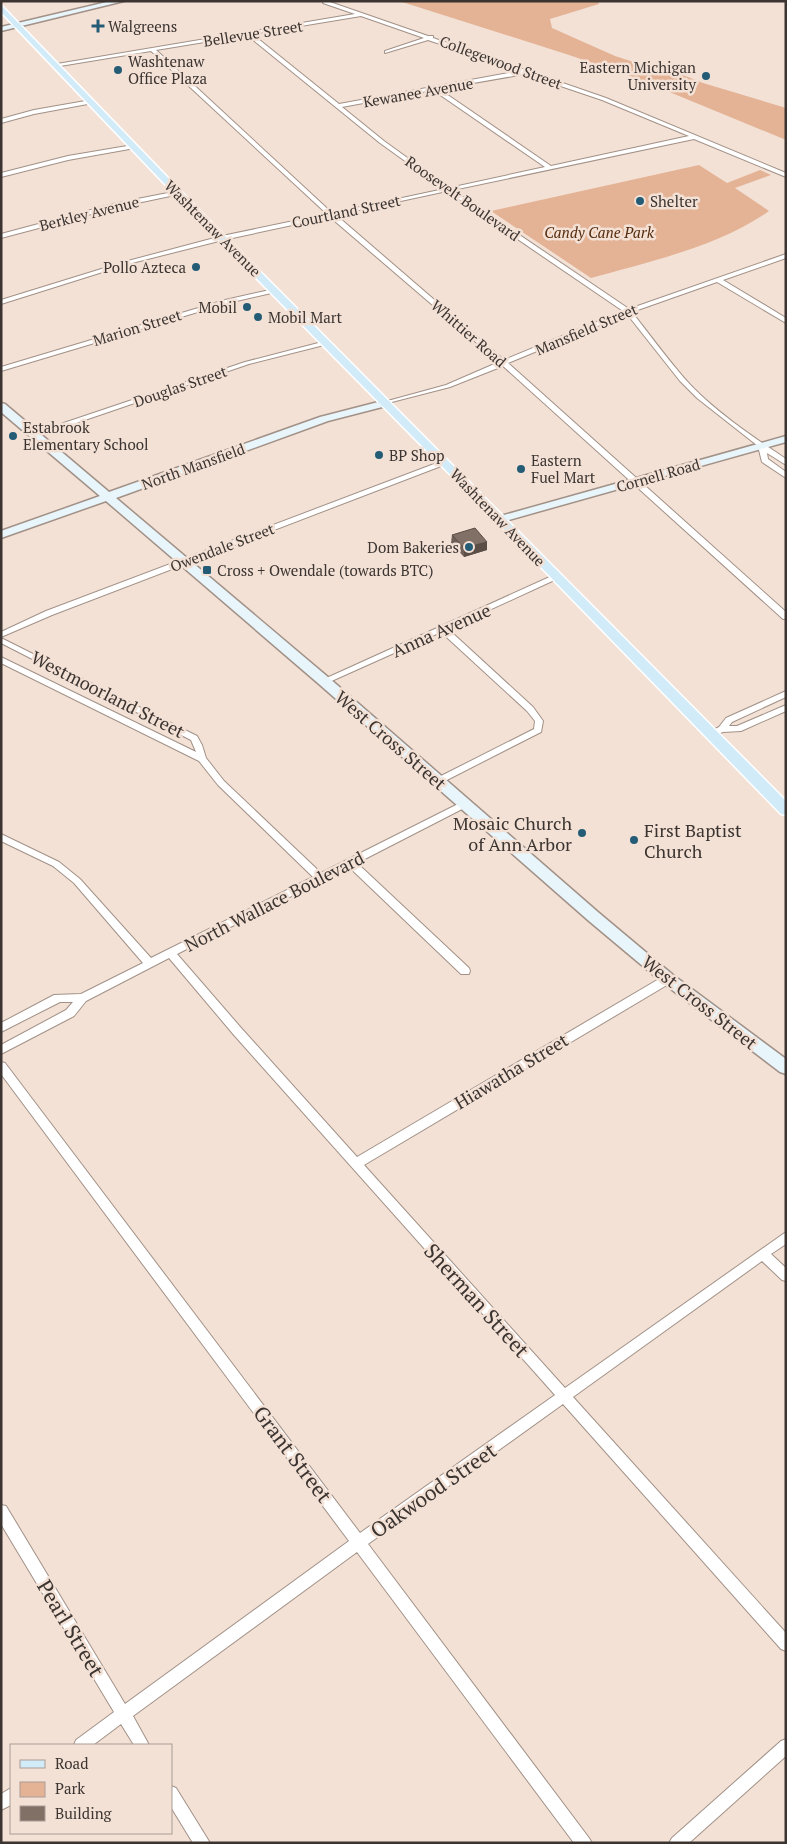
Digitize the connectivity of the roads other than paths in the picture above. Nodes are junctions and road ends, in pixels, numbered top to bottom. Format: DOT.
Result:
graph roads {
  1 [pos="121,1"];
  2 [pos="325,2"];
  3 [pos="1,8"];
  4 [pos="362,14"];
  5 [pos="17,25"];
  6 [pos="1,29"];
  7 [pos="248,33"];
  8 [pos="431,38"];
  9 [pos="152,49"];
  10 [pos="387,52"];
  11 [pos="54,65"];
  12 [pos="526,72"];
  13 [pos="435,89"];
  14 [pos="91,102"];
  15 [pos="339,106"];
  16 [pos="1,120"];
  17 [pos="694,137"];
  18 [pos="133,147"];
  19 [pos="550,168"];
  20 [pos="1,175"];
  21 [pos="786,175"];
  22 [pos="449,190"];
  23 [pos="178,193"];
  24 [pos="331,214"];
  25 [pos="1,236"];
  26 [pos="222,238"];
  27 [pos="786,256"];
  28 [pos="718,280"];
  29 [pos="274,290"];
  30 [pos="1,302"];
  31 [pos="628,311"];
  32 [pos="786,321"];
  33 [pos="326,343"];
  34 [pos="503,363"];
  35 [pos="1,368"];
  36 [pos="386,403"];
  37 [pos="1,406"];
  38 [pos="35,434"];
  39 [pos="786,438"];
  40 [pos="760,445"];
  41 [pos="786,462"];
  42 [pos="445,463"];
  43 [pos="786,476"];
  44 [pos="635,481"];
  45 [pos="108,497"];
  46 [pos="501,518"];
  47 [pos="1,535"];
  48 [pos="183,562"];
  49 [pos="557,577"];
  50 [pos="786,617"];
  51 [pos="443,629"];
  52 [pos="1,635"];
  53 [pos="1,640"];
  54 [pos="1,660"];
  55 [pos="324,682"];
  56 [pos="786,694"];
  57 [pos="786,708"];
  58 [pos="716,731"];
  59 [pos="202,759"];
  60 [pos="438,781"];
  61 [pos="465,804"];
  62 [pos="786,810"];
  63 [pos="1,837"];
  64 [pos="350,862"];
  65 [pos="319,877"];
  66 [pos="171,954"];
  67 [pos="150,964"];
  68 [pos="465,971"];
  69 [pos="668,978"];
  70 [pos="82,998"];
  71 [pos="1,1028"];
  72 [pos="1,1050"];
  73 [pos="1,1066"];
  74 [pos="786,1068"];
  75 [pos="356,1164"];
  76 [pos="786,1237"];
  77 [pos="763,1254"];
  78 [pos="786,1276"];
  79 [pos="564,1397"];
  80 [pos="1,1511"];
  81 [pos="359,1542"];
  82 [pos="786,1644"];
  83 [pos="123,1714"];
  84 [pos="82,1744"];
  85 [pos="141,1744"];
  86 [pos="786,1746"];
  87 [pos="172,1796"];
  88 [pos="202,1843"];
  89 [pos="584,1843"];
  90 [pos="678,1843"];
  1 -- 5 [label="main road"];
  2 -- 4 [label="street, Collegewood Street"];
  3 -- 5 [label="main road, Washtenaw Avenue"];
  4 -- 7 [label="street, Bellevue Street"];
  4 -- 8 [label="street, Collegewood Street"];
  5 -- 6 [label="main road"];
  5 -- 11 [label="main road, Washtenaw Avenue"];
  7 -- 9 [label="street, Bellevue Street"];
  7 -- 15 [label="street, Roosevelt Boulevard"];
  8 -- 10 [label="street"];
  8 -- 12 [label="street, Collegewood Street"];
  9 -- 11 [label="street, Bellevue Street"];
  9 -- 24 [label="street, Whittier Road"];
  11 -- 14 [label="main road, Washtenaw Avenue"];
  12 -- 13 [label="street, Kewanee Avenue"];
  12 -- 17 [label="street, Collegewood Street"];
  13 -- 15 [label="street, Kewanee Avenue"];
  13 -- 19 [label="street"];
  14 -- 16 [label="street"];
  14 -- 18 [label="main road, Washtenaw Avenue"];
  15 -- 22 [label="street, Roosevelt Boulevard"];
  17 -- 19 [label="street, Courtland Street"];
  17 -- 21 [label="street, Collegewood Street"];
  18 -- 20 [label="street"];
  18 -- 23 [label="main road, Washtenaw Avenue"];
  19 -- 22 [label="street, Courtland Street"];
  22 -- 24 [label="street, Courtland Street"];
  22 -- 31 [label="street, Roosevelt Boulevard"];
  23 -- 25 [label="street, Berkley Avenue"];
  23 -- 26 [label="main road, Washtenaw Avenue"];
  24 -- 26 [label="street, Courtland Street"];
  24 -- 34 [label="street, Whittier Road"];
  26 -- 29 [label="main road, Washtenaw Avenue"];
  26 -- 30 [label="street, Courtland Street"];
  27 -- 28 [label="street, Mansfield Street"];
  28 -- 31 [label="street, Mansfield Street"];
  28 -- 32 [label="street"];
  29 -- 33 [label="main road, Washtenaw Avenue"];
  29 -- 35 [label="street, Marion Street"];
  31 -- 34 [label="street, Mansfield Street"];
  31 -- 40 [label="street, Roosevelt Boulevard"];
  33 -- 36 [label="main road, Washtenaw Avenue"];
  33 -- 38 [label="street, Douglas Street"];
  34 -- 36 [label="street, Mansfield Street"];
  34 -- 44 [label="street, Whittier Road"];
  36 -- 42 [label="main road, Washtenaw Avenue"];
  36 -- 45 [label="main road, North Mansfield"];
  37 -- 38 [label="main road, West Cross Street"];
  38 -- 45 [label="main road, West Cross Street"];
  39 -- 40 [label="main road, Cornell Road"];
  40 -- 41 [label="street, Roosevelt Boulevard"];
  40 -- 43 [label="street, Roosevelt Boulevard"];
  40 -- 44 [label="main road, Cornell Road"];
  42 -- 46 [label="main road, Washtenaw Avenue"];
  42 -- 48 [label="street, Owendale Street"];
  44 -- 46 [label="main road, Cornell Road"];
  44 -- 50 [label="street, Whittier Road"];
  45 -- 47 [label="main road, North Mansfield"];
  45 -- 48 [label="main road, West Cross Street"];
  46 -- 49 [label="main road, Washtenaw Avenue"];
  48 -- 52 [label="street, Owendale Street"];
  48 -- 55 [label="main road, West Cross Street"];
  49 -- 51 [label="street, Anna Avenue"];
  49 -- 58 [label="main road, Washtenaw Avenue"];
  51 -- 55 [label="street, Anna Avenue"];
  51 -- 60 [label="street"];
  53 -- 59 [label="street, Westmoorland Street"];
  54 -- 59 [label="street, Westmoorland Street"];
  55 -- 60 [label="main road, West Cross Street"];
  56 -- 58 [label="street"];
  57 -- 58 [label="street"];
  58 -- 62 [label="main road, Washtenaw Avenue"];
  59 -- 65 [label="street, Westmoorland Street"];
  60 -- 61 [label="main road, West Cross Street"];
  61 -- 64 [label="street, North Wallace Boulevard"];
  61 -- 69 [label="main road, West Cross Street"];
  63 -- 67 [label="street"];
  64 -- 65 [label="street, North Wallace Boulevard"];
  64 -- 68 [label="street"];
  65 -- 66 [label="street, North Wallace Boulevard"];
  66 -- 67 [label="street, North Wallace Boulevard"];
  66 -- 75 [label="street, Sherman Street"];
  67 -- 70 [label="street, North Wallace Boulevard"];
  69 -- 74 [label="main road, West Cross Street"];
  69 -- 75 [label="street, Hiawatha Street"];
  70 -- 71 [label="street, North Wallace Boulevard"];
  70 -- 72 [label="street, North Wallace Boulevard"];
  73 -- 81 [label="street, Grant Street"];
  75 -- 79 [label="street, Sherman Street"];
  76 -- 77 [label="street, Oakwood Street"];
  77 -- 78 [label="street"];
  77 -- 79 [label="street, Oakwood Street"];
  79 -- 81 [label="street, Oakwood Street"];
  79 -- 82 [label="street, Sherman Street"];
  80 -- 83 [label="street, Pearl Street"];
  81 -- 83 [label="street, Oakwood Street"];
  81 -- 89 [label="street, Grant Street"];
  83 -- 84 [label="street, Oakwood Street"];
  83 -- 85 [label="street, Pearl Street"];
  86 -- 90 [label="street"];
  87 -- 88 [label="street"];
}
